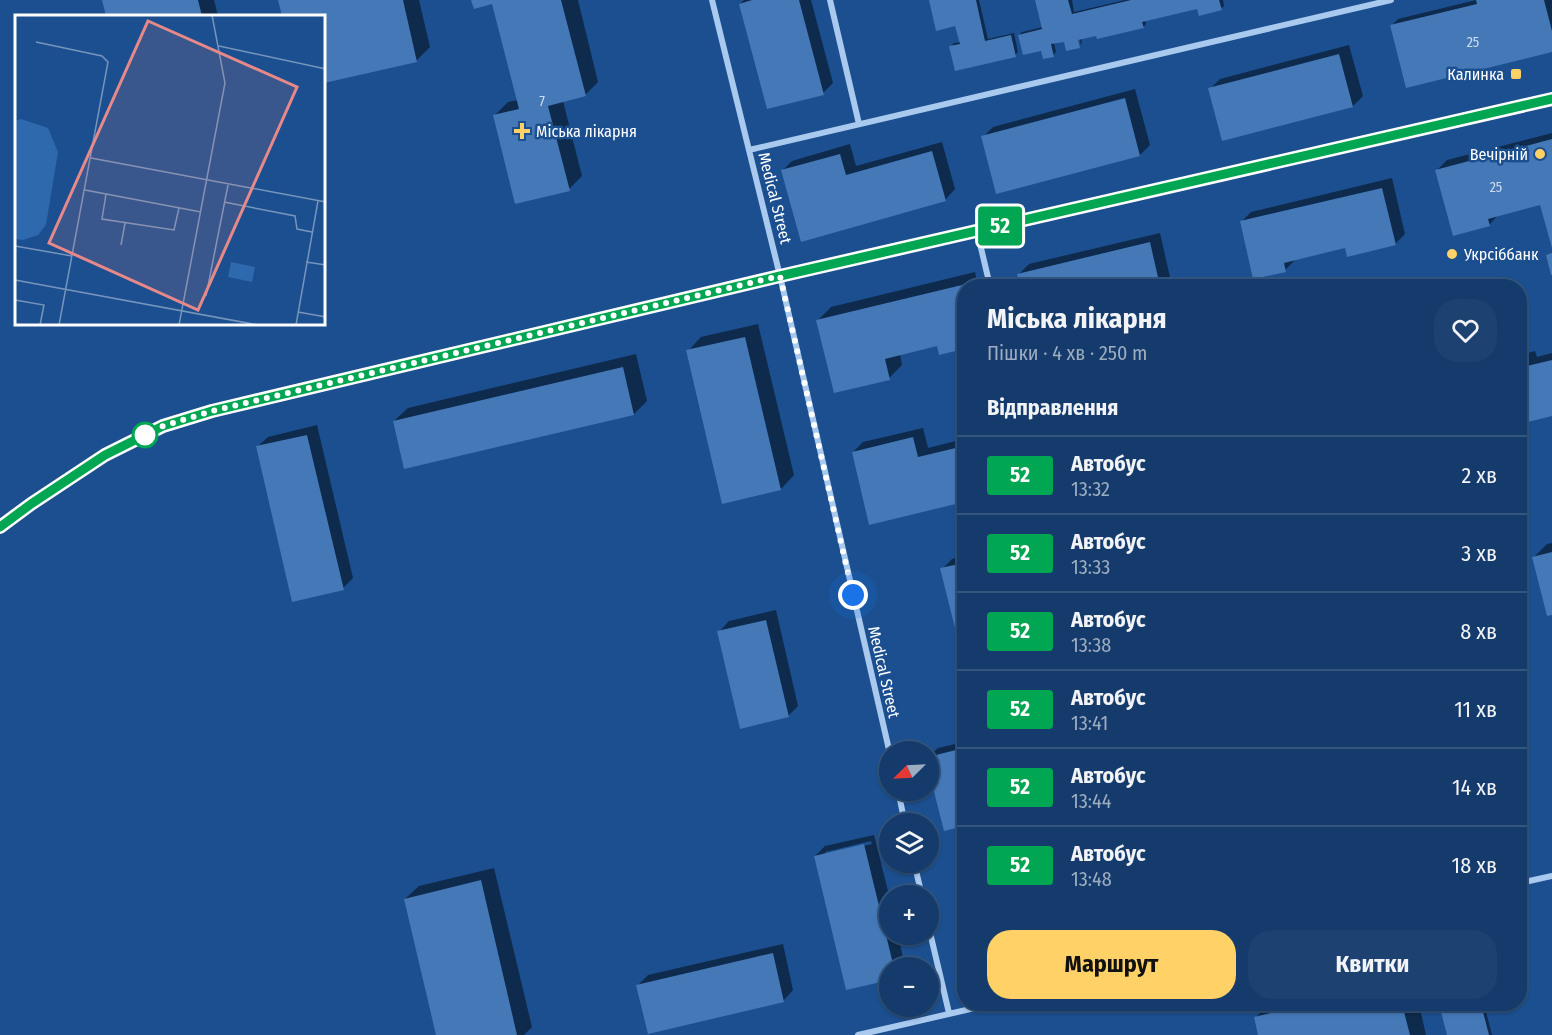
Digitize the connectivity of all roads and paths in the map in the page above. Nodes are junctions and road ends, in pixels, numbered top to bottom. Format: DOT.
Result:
graph roads {
  1 [pos="712,0"];
  2 [pos="830,0"];
  3 [pos="1391,0"];
  4 [pos="1552,99"];
  5 [pos="859,124"];
  6 [pos="749,150"];
  7 [pos="977,231"];
  8 [pos="780,276"];
  9 [pos="988,279"];
  10 [pos="0,527"];
  11 [pos="887,741"];
  12 [pos="1552,876"];
  13 [pos="1527,881"];
  14 [pos="933,945"];
  15 [pos="959,1011"];
  16 [pos="949,1013"];
  17 [pos="858,1035"];
  1 -- 6 [label="street, Medical Street"];
  2 -- 5 [label="street"];
  3 -- 5 [label="street"];
  4 -- 7 [label="street"];
  5 -- 6 [label="street"];
  6 -- 8 [label="street, Medical Street"];
  7 -- 8 [label="street"];
  7 -- 9 [label="street"];
  8 -- 10 [label="street"];
  8 -- 11 [label="street, Medical Street"];
  12 -- 13 [label="street"];
  14 -- 16 [label="street"];
  15 -- 16 [label="street"];
  16 -- 17 [label="street"];
}
